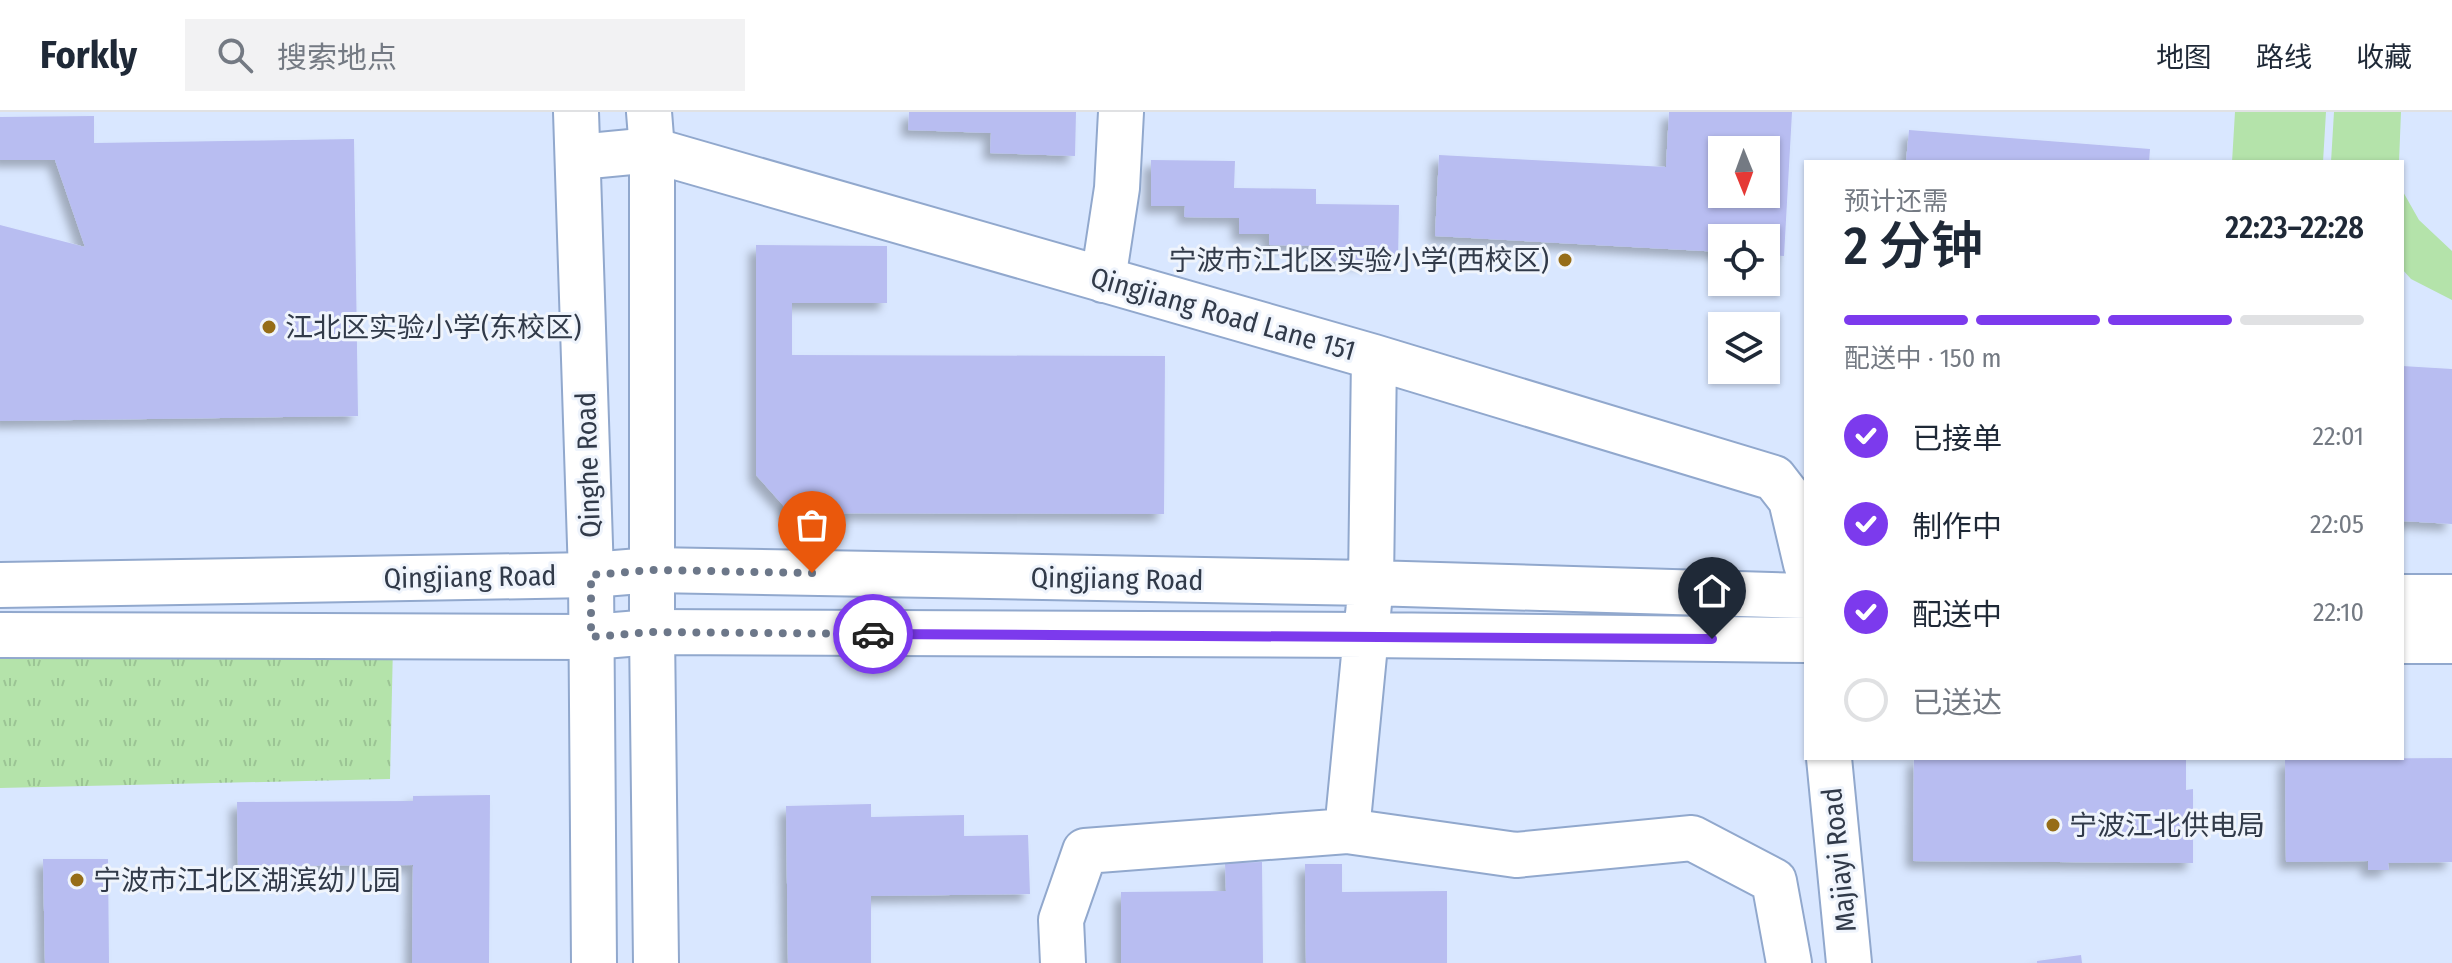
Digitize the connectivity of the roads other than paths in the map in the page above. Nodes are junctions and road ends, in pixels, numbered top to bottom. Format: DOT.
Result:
graph roads {
  1 [pos="576,112"];
  2 [pos="1121,112"];
  3 [pos="650,131"];
  4 [pos="579,157"];
  5 [pos="1103,280"];
  6 [pos="1374,357"];
  7 [pos="1804,555"];
  8 [pos="652,570"];
  9 [pos="591,575"];
  10 [pos="1371,583"];
  11 [pos="0,585"];
  12 [pos="1804,596"];
  13 [pos="2404,597"];
  14 [pos="2452,597"];
  15 [pos="652,632"];
  16 [pos="0,635"];
  17 [pos="1366,635"];
  18 [pos="591,637"];
  19 [pos="1804,640"];
  20 [pos="2404,641"];
  21 [pos="2452,641"];
  22 [pos="1829,760"];
  23 [pos="1347,831"];
  24 [pos="594,963"];
  25 [pos="656,963"];
  26 [pos="1063,963"];
  27 [pos="1789,963"];
  28 [pos="1849,963"];
  1 -- 4 [label="street, Qinghe Road"];
  2 -- 5 [label="street"];
  3 -- 4 [label="street, Qingjiang Road Lane 151"];
  3 -- 5 [label="street, Qingjiang Road Lane 151"];
  3 -- 8 [label="street"];
  4 -- 9 [label="street, Qinghe Road"];
  5 -- 6 [label="street, Qingjiang Road Lane 151"];
  6 -- 7 [label="street, Qingjiang Road Lane 151"];
  6 -- 10 [label="street"];
  8 -- 9 [label="street, Qingjiang Road"];
  8 -- 10 [label="street, Qingjiang Road"];
  8 -- 15 [label="street"];
  9 -- 11 [label="street, Qingjiang Road"];
  9 -- 18 [label="street, Qinghe Road"];
  10 -- 12 [label="street, Qingjiang Road"];
  10 -- 17 [label="street"];
  13 -- 14 [label="street"];
  15 -- 17 [label="street, Qingjiang Road"];
  15 -- 18 [label="street, Qingjiang Road"];
  15 -- 25 [label="street"];
  16 -- 18 [label="street, Qingjiang Road"];
  17 -- 19 [label="street, Qingjiang Road"];
  17 -- 23 [label="street"];
  18 -- 24 [label="street, Qinghe Road"];
  20 -- 21 [label="street"];
  22 -- 28 [label="street, Majiayi Road"];
  23 -- 26 [label="street"];
  23 -- 27 [label="street"];
}
